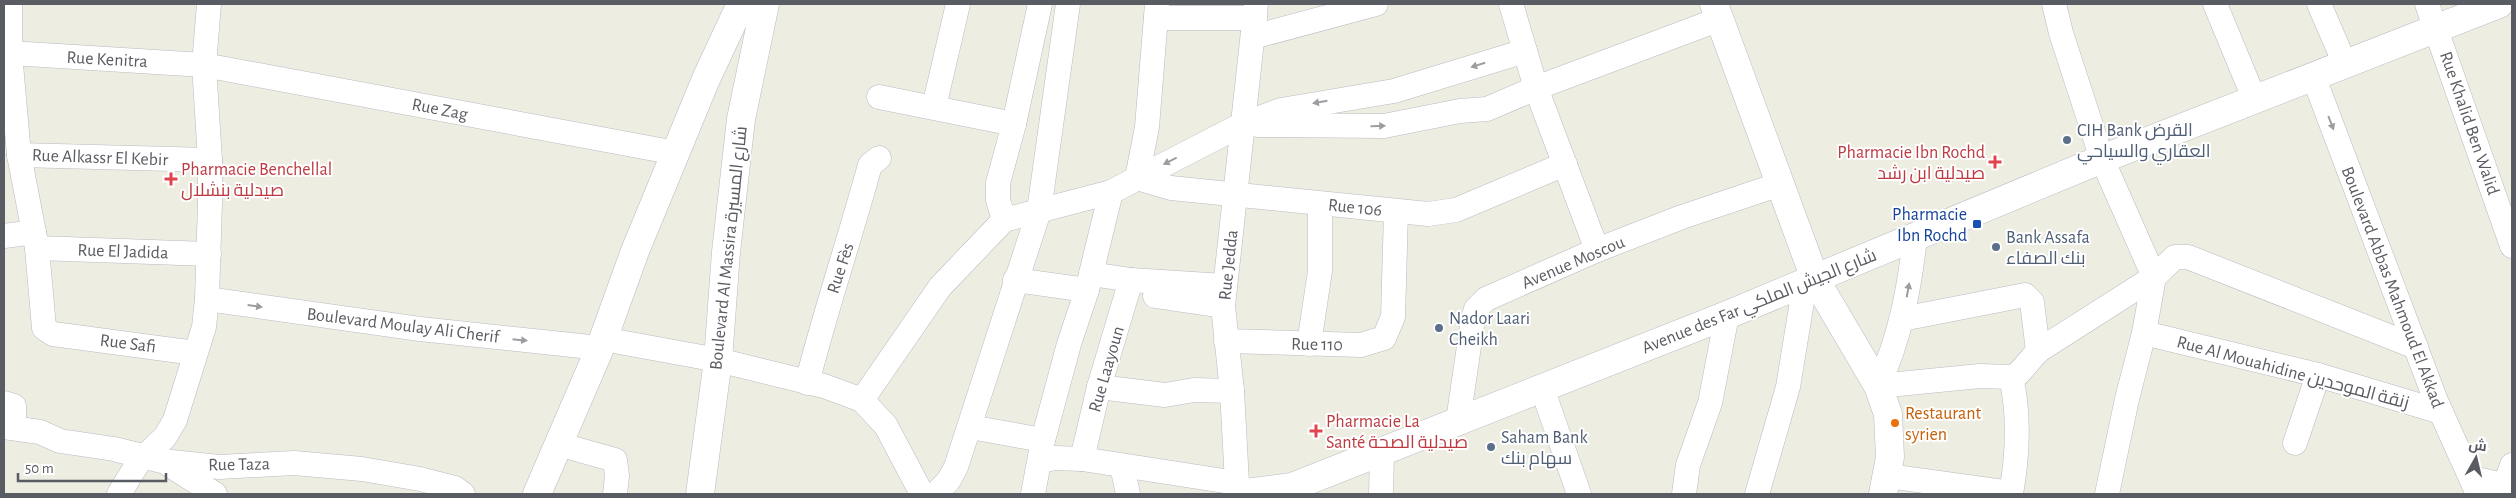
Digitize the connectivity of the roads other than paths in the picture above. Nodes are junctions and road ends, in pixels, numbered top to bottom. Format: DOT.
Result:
graph roads {
  1 [pos="10,4"];
  2 [pos="209,4"];
  3 [pos="741,4"];
  4 [pos="765,4"];
  5 [pos="958,4"];
  6 [pos="1040,4"];
  7 [pos="1068,4"];
  8 [pos="1376,4"];
  9 [pos="1511,4"];
  10 [pos="2054,4"];
  11 [pos="2215,4"];
  12 [pos="2319,4"];
  13 [pos="2499,4"];
  14 [pos="1157,11"];
  15 [pos="1717,11"];
  16 [pos="2432,16"];
  17 [pos="1255,20"];
  18 [pos="1524,51"];
  19 [pos="10,53"];
  20 [pos="204,64"];
  21 [pos="2345,64"];
  22 [pos="2314,78"];
  23 [pos="1536,88"];
  24 [pos="879,97"];
  25 [pos="2254,98"];
  26 [pos="934,107"];
  27 [pos="1014,124"];
  28 [pos="1241,125"];
  29 [pos="676,153"];
  30 [pos="19,155"];
  31 [pos="879,158"];
  32 [pos="2102,159"];
  33 [pos="210,160"];
  34 [pos="1565,164"];
  35 [pos="1137,178"];
  36 [pos="1780,184"];
  37 [pos="1112,192"];
  38 [pos="1236,194"];
  39 [pos="1320,204"];
  40 [pos="1039,211"];
  41 [pos="1396,212"];
  42 [pos="1004,220"];
  43 [pos="4,236"];
  44 [pos="1915,238"];
  45 [pos="2511,239"];
  46 [pos="35,240"];
  47 [pos="1597,250"];
  48 [pos="209,254"];
  49 [pos="2154,277"];
  50 [pos="1015,280"];
  51 [pos="1810,281"];
  52 [pos="1089,282"];
  53 [pos="1130,286"];
  54 [pos="1224,296"];
  55 [pos="207,299"];
  56 [pos="1727,315"];
  57 [pos="1902,319"];
  58 [pos="2144,333"];
  59 [pos="1226,341"];
  60 [pos="602,343"];
  61 [pos="1309,344"];
  62 [pos="2416,347"];
  63 [pos="2038,351"];
  64 [pos="195,352"];
  65 [pos="718,360"];
  66 [pos="2318,375"];
  67 [pos="2010,377"];
  68 [pos="807,383"];
  69 [pos="1878,386"];
  70 [pos="1099,387"];
  71 [pos="1542,388"];
  72 [pos="1232,391"];
  73 [pos="862,400"];
  74 [pos="4,402"];
  75 [pos="2441,412"];
  76 [pos="1458,421"];
  77 [pos="9,427"];
  78 [pos="970,427"];
  79 [pos="2295,443"];
  80 [pos="558,444"];
  81 [pos="1042,450"];
  82 [pos="1382,451"];
  83 [pos="154,458"];
  84 [pos="1082,459"];
  85 [pos="1122,466"];
  86 [pos="2510,479"];
  87 [pos="1885,485"];
  88 [pos="2475,486"];
  89 [pos="1239,490"];
  90 [pos="1292,491"];
  91 [pos="119,494"];
  92 [pos="215,494"];
  93 [pos="463,494"];
  94 [pos="537,494"];
  95 [pos="615,494"];
  96 [pos="700,494"];
  97 [pos="922,494"];
  98 [pos="936,494"];
  99 [pos="1033,494"];
  100 [pos="1128,494"];
  101 [pos="1381,494"];
  102 [pos="1579,494"];
  103 [pos="1684,494"];
  104 [pos="1757,494"];
  105 [pos="2011,494"];
  106 [pos="2107,494"];
  1 -- 19 [label="street"];
  2 -- 20 [label="street"];
  3 -- 29 [label="main road"];
  4 -- 65 [label="main road, Boulevard Al Massira شارع المسيرة"];
  5 -- 26 [label="street"];
  6 -- 27 [label="street"];
  7 -- 40 [label="street"];
  8 -- 17 [label="street"];
  9 -- 18 [label="street"];
  10 -- 32 [label="street"];
  11 -- 25 [label="street"];
  12 -- 21 [label="street"];
  13 -- 16 [label="main road, Avenue des Far شارع الجيش الملكي"];
  14 -- 17 [label="street"];
  14 -- 35 [label="street"];
  15 -- 23 [label="street"];
  15 -- 36 [label="main road"];
  16 -- 21 [label="main road, Avenue des Far شارع الجيش الملكي"];
  16 -- 45 [label="street, Rue Khalid Ben Walid"];
  17 -- 28 [label="street, Rue Jedda"];
  18 -- 23 [label="street"];
  18 -- 28 [label="street, one-way"];
  19 -- 20 [label="street, Rue Kenitra"];
  19 -- 30 [label="street"];
  20 -- 29 [label="street, Rue Zag"];
  20 -- 33 [label="street"];
  21 -- 22 [label="main road, Avenue des Far شارع الجيش الملكي"];
  22 -- 25 [label="main road, Avenue des Far شارع الجيش الملكي"];
  22 -- 62 [label="street, Boulevard Abbas Mahmoud El Akkad, one-way"];
  28 -- 23 [label="street, one-way"];
  23 -- 34 [label="street"];
  24 -- 26 [label="street"];
  25 -- 32 [label="main road, Avenue des Far شارع الجيش الملكي"];
  26 -- 27 [label="street"];
  27 -- 42 [label="street"];
  28 -- 35 [label="street, one-way"];
  28 -- 38 [label="street, Rue Jedda"];
  29 -- 60 [label="main road"];
  30 -- 33 [label="street, Rue Alkassr El Kebir"];
  30 -- 46 [label="street"];
  31 -- 68 [label="street, Rue Fès"];
  32 -- 44 [label="main road, Avenue des Far شارع الجيش الملكي"];
  32 -- 49 [label="street"];
  33 -- 48 [label="street"];
  34 -- 41 [label="street, Rue 106"];
  34 -- 47 [label="street"];
  35 -- 37 [label="street"];
  35 -- 38 [label="street, Rue 106"];
  36 -- 47 [label="street, Avenue Moscou"];
  36 -- 51 [label="main road"];
  37 -- 40 [label="street"];
  37 -- 52 [label="street"];
  38 -- 39 [label="street, Rue 106"];
  38 -- 54 [label="street, Rue Jedda"];
  39 -- 41 [label="street, Rue 106"];
  39 -- 61 [label="street"];
  40 -- 42 [label="street"];
  40 -- 50 [label="street"];
  41 -- 61 [label="street, Rue 110"];
  42 -- 73 [label="street"];
  43 -- 46 [label="street, Rue El Jadida"];
  44 -- 51 [label="main road, Avenue des Far شارع الجيش الملكي"];
  57 -- 44 [label="street, one-way"];
  46 -- 48 [label="street, Rue El Jadida"];
  46 -- 64 [label="street, Rue Safi"];
  47 -- 76 [label="street, Avenue Moscou"];
  48 -- 55 [label="street"];
  49 -- 58 [label="street"];
  49 -- 62 [label="street"];
  49 -- 63 [label="street"];
  50 -- 52 [label="street"];
  50 -- 78 [label="street"];
  51 -- 56 [label="main road, Avenue des Far شارع الجيش الملكي"];
  51 -- 69 [label="main road"];
  51 -- 104 [label="street"];
  52 -- 53 [label="street"];
  52 -- 81 [label="street"];
  53 -- 54 [label="street"];
  53 -- 70 [label="street, Rue Laayoun"];
  54 -- 59 [label="street, Rue Jedda"];
  55 -- 60 [label="street, Boulevard Moulay Ali Cherif, one-way"];
  55 -- 64 [label="street"];
  56 -- 71 [label="main road, Avenue des Far شارع الجيش الملكي"];
  56 -- 103 [label="street"];
  57 -- 63 [label="street"];
  57 -- 69 [label="street"];
  58 -- 66 [label="street, Rue Al Mouahidine زنقة الموحدين"];
  58 -- 106 [label="street"];
  59 -- 61 [label="street, Rue 110"];
  59 -- 72 [label="street, Rue Jedda"];
  60 -- 65 [label="street, Boulevard Moulay Ali Cherif"];
  60 -- 80 [label="main road"];
  62 -- 75 [label="street, Boulevard Abbas Mahmoud El Akkad"];
  63 -- 67 [label="street"];
  64 -- 83 [label="street"];
  65 -- 68 [label="street, Boulevard Moulay Ali Cherif"];
  65 -- 96 [label="main road, Boulevard Al Massira شارع المسيرة"];
  66 -- 75 [label="street, Rue Al Mouahidine زنقة الموحدين"];
  66 -- 79 [label="street"];
  67 -- 69 [label="street"];
  67 -- 105 [label="street"];
  68 -- 73 [label="street, Boulevard Moulay Ali Cherif"];
  69 -- 87 [label="main road"];
  70 -- 72 [label="street"];
  70 -- 84 [label="street, Rue Laayoun"];
  71 -- 76 [label="main road, Avenue des Far شارع الجيش الملكي"];
  71 -- 102 [label="street"];
  72 -- 89 [label="street, Rue Jedda"];
  73 -- 97 [label="street"];
  74 -- 77 [label="street, Rue Taza"];
  75 -- 88 [label="street, Boulevard Abbas Mahmoud El Akkad"];
  76 -- 82 [label="main road, Avenue des Far شارع الجيش الملكي"];
  77 -- 83 [label="street, Rue Taza"];
  78 -- 81 [label="street"];
  78 -- 98 [label="street"];
  80 -- 94 [label="main road"];
  80 -- 95 [label="street"];
  81 -- 84 [label="street"];
  81 -- 99 [label="street"];
  82 -- 90 [label="main road, Avenue des Far شارع الجيش الملكي"];
  82 -- 101 [label="street"];
  83 -- 91 [label="street"];
  83 -- 92 [label="street"];
  83 -- 93 [label="street, Rue Taza"];
  84 -- 85 [label="street"];
  85 -- 89 [label="street"];
  85 -- 100 [label="street"];
  86 -- 88 [label="street"];
  87 -- 105 [label="street"];
  89 -- 90 [label="main road, Avenue des Far شارع الجيش الملكي"];
}
